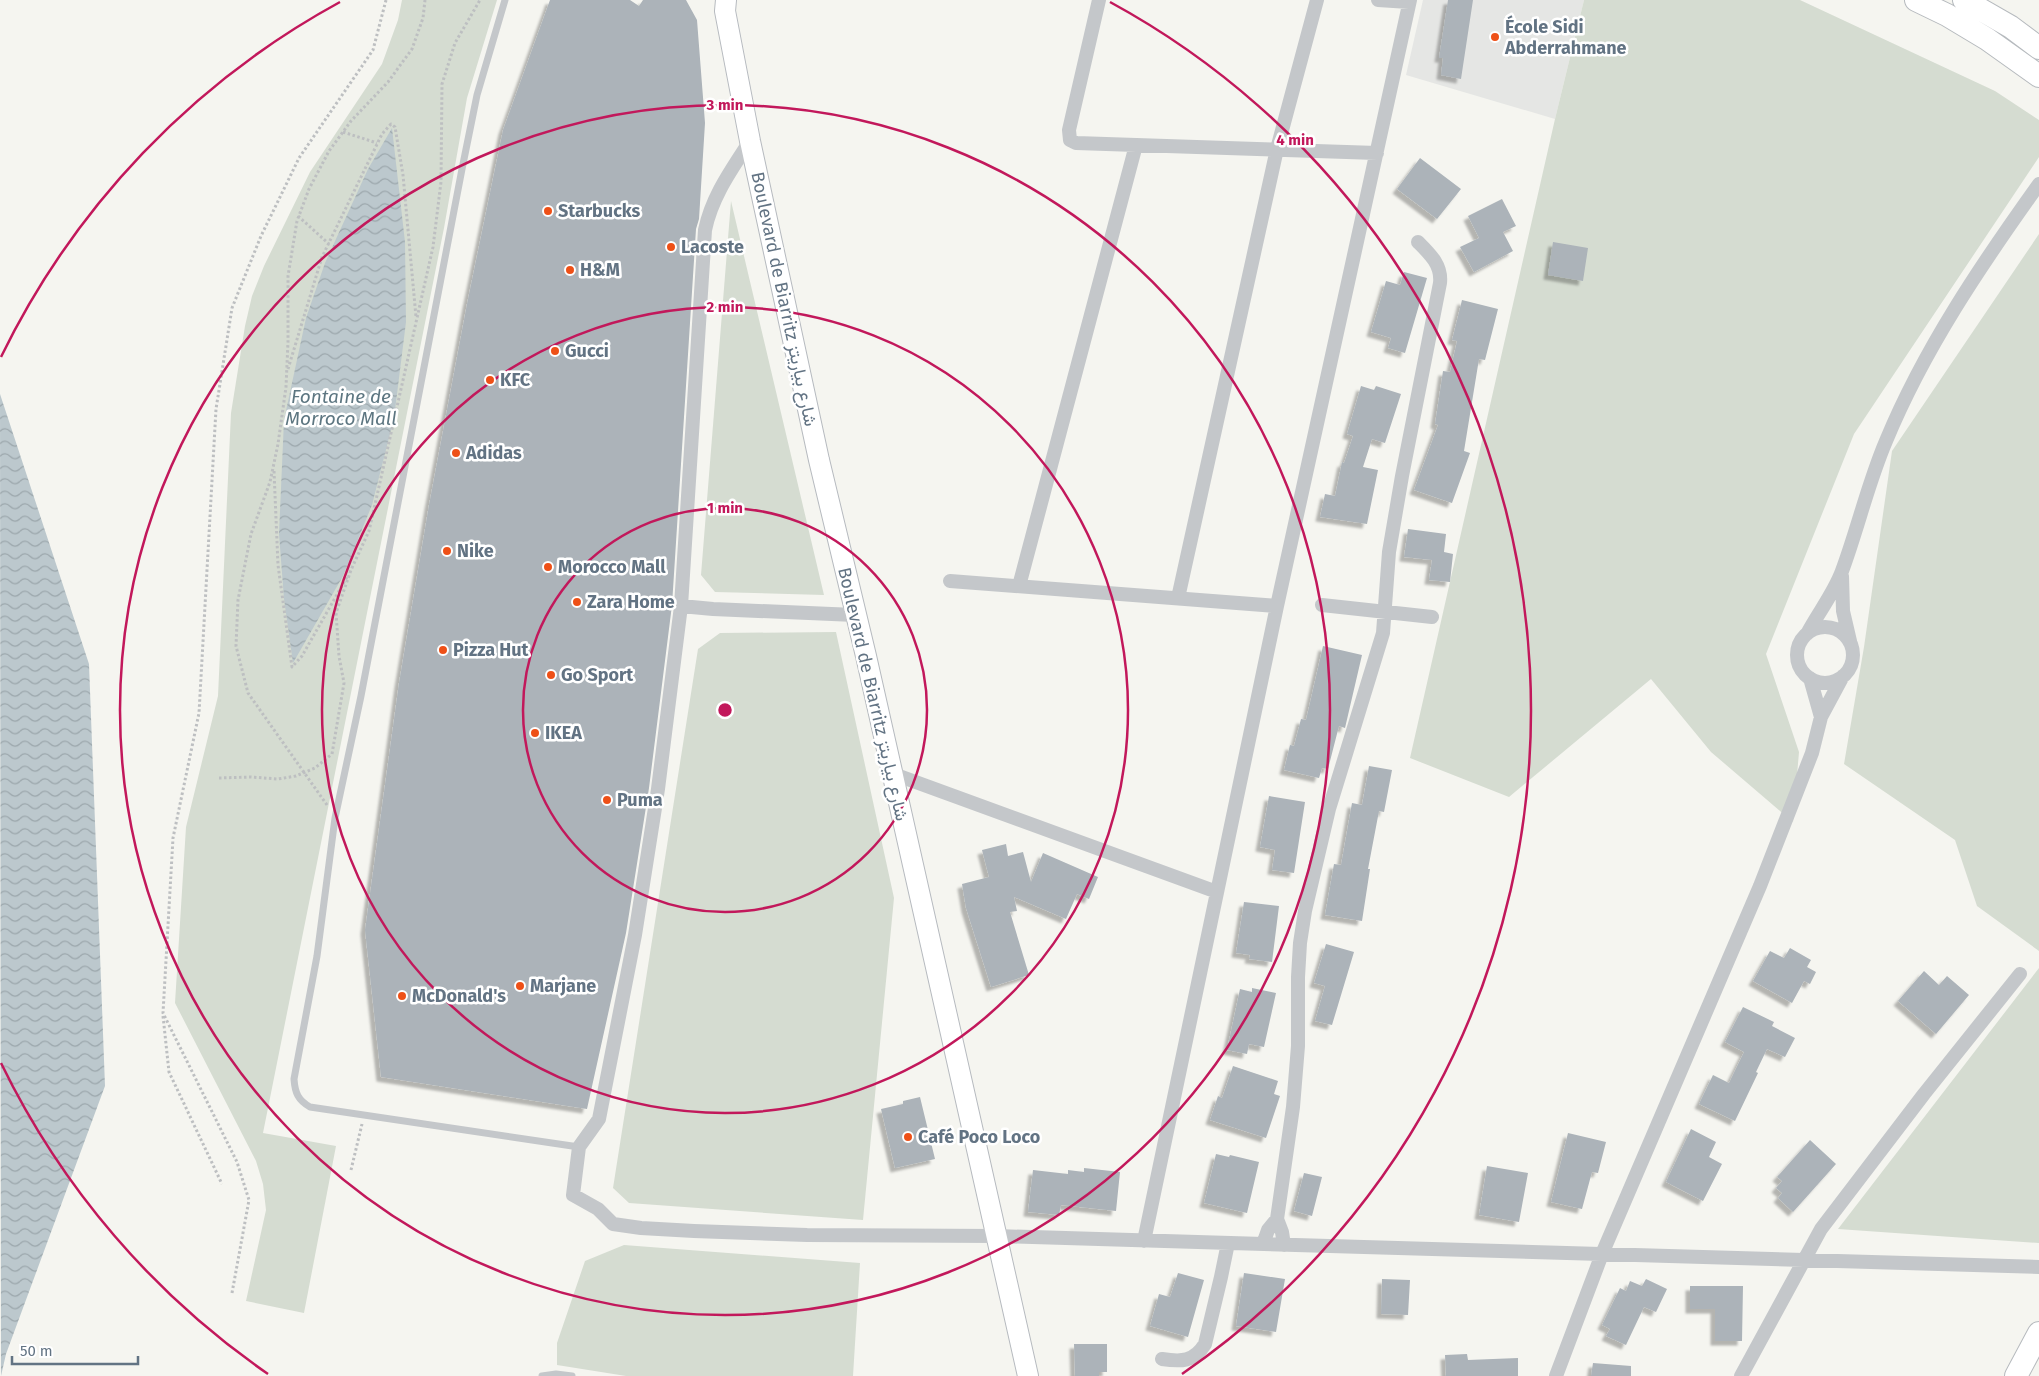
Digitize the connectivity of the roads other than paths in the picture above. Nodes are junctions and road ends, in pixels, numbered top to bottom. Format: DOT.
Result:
graph roads {
  1 [pos="505,0"];
  2 [pos="1098,0"];
  3 [pos="1317,0"];
  4 [pos="1378,0"];
  5 [pos="1916,0"];
  6 [pos="1964,0"];
  7 [pos="1410,1"];
  8 [pos="721,3"];
  9 [pos="2038,44"];
  10 [pos="2039,76"];
  11 [pos="750,141"];
  12 [pos="1136,145"];
  13 [pos="1277,149"];
  14 [pos="1376,153"];
  15 [pos="2039,184"];
  16 [pos="1418,242"];
  17 [pos="1842,573"];
  18 [pos="950,581"];
  19 [pos="1019,586"];
  20 [pos="1178,598"];
  21 [pos="1322,605"];
  22 [pos="681,606"];
  23 [pos="1277,606"];
  24 [pos="1384,612"];
  25 [pos="855,615"];
  26 [pos="1432,617"];
  27 [pos="1807,634"];
  28 [pos="1851,644"];
  29 [pos="1843,676"];
  30 [pos="1810,678"];
  31 [pos="1821,717"];
  32 [pos="891,773"];
  33 [pos="1217,892"];
  34 [pos="2020,974"];
  35 [pos="579,1148"];
  36 [pos="1277,1219"];
  37 [pos="996,1236"];
  38 [pos="1144,1241"];
  39 [pos="1228,1243"];
  40 [pos="1263,1244"];
  41 [pos="1284,1245"];
  42 [pos="1602,1254"];
  43 [pos="1802,1260"];
  44 [pos="2039,1267"];
  45 [pos="2039,1334"];
  46 [pos="1162,1359"];
  47 [pos="542,1376"];
  48 [pos="572,1376"];
  49 [pos="1028,1376"];
  50 [pos="1556,1376"];
  51 [pos="1741,1376"];
  52 [pos="2016,1376"];
  1 -- 35 [label="lane"];
  2 -- 12 [label="street"];
  3 -- 13 [label="street"];
  4 -- 7 [label="street"];
  5 -- 10 [label="main road"];
  6 -- 9 [label="main road"];
  7 -- 14 [label="street"];
  8 -- 11 [label="street, Boulevard de Biarritz شارع بياريتز"];
  11 -- 22 [label="street"];
  11 -- 25 [label="street, Boulevard de Biarritz شارع بياريتز"];
  12 -- 13 [label="street"];
  12 -- 19 [label="street"];
  13 -- 14 [label="street"];
  13 -- 20 [label="street"];
  14 -- 23 [label="street"];
  15 -- 17 [label="street"];
  16 -- 24 [label="street"];
  17 -- 27 [label="street"];
  17 -- 28 [label="street"];
  18 -- 19 [label="street"];
  19 -- 20 [label="street"];
  20 -- 23 [label="street"];
  21 -- 24 [label="street"];
  22 -- 25 [label="street"];
  22 -- 35 [label="street"];
  23 -- 33 [label="street"];
  24 -- 26 [label="street"];
  24 -- 36 [label="street"];
  25 -- 32 [label="street, Boulevard de Biarritz شارع بياريتز"];
  27 -- 28 [label="street"];
  27 -- 30 [label="street"];
  28 -- 29 [label="street"];
  29 -- 30 [label="street"];
  29 -- 31 [label="street"];
  30 -- 31 [label="street"];
  31 -- 42 [label="street"];
  32 -- 33 [label="street"];
  32 -- 37 [label="street, Boulevard de Biarritz شارع بياريتز"];
  33 -- 38 [label="street"];
  34 -- 43 [label="street"];
  35 -- 37 [label="street"];
  36 -- 40 [label="street"];
  36 -- 41 [label="street"];
  37 -- 38 [label="street"];
  37 -- 49 [label="street, Boulevard de Biarritz شارع بياريتز"];
  38 -- 39 [label="street"];
  39 -- 40 [label="street"];
  39 -- 46 [label="street"];
  40 -- 41 [label="street"];
  41 -- 42 [label="street"];
  42 -- 43 [label="street"];
  42 -- 50 [label="street"];
  43 -- 44 [label="street"];
  43 -- 51 [label="street"];
  45 -- 52 [label="main road"];
  47 -- 48 [label="lane"];
}
